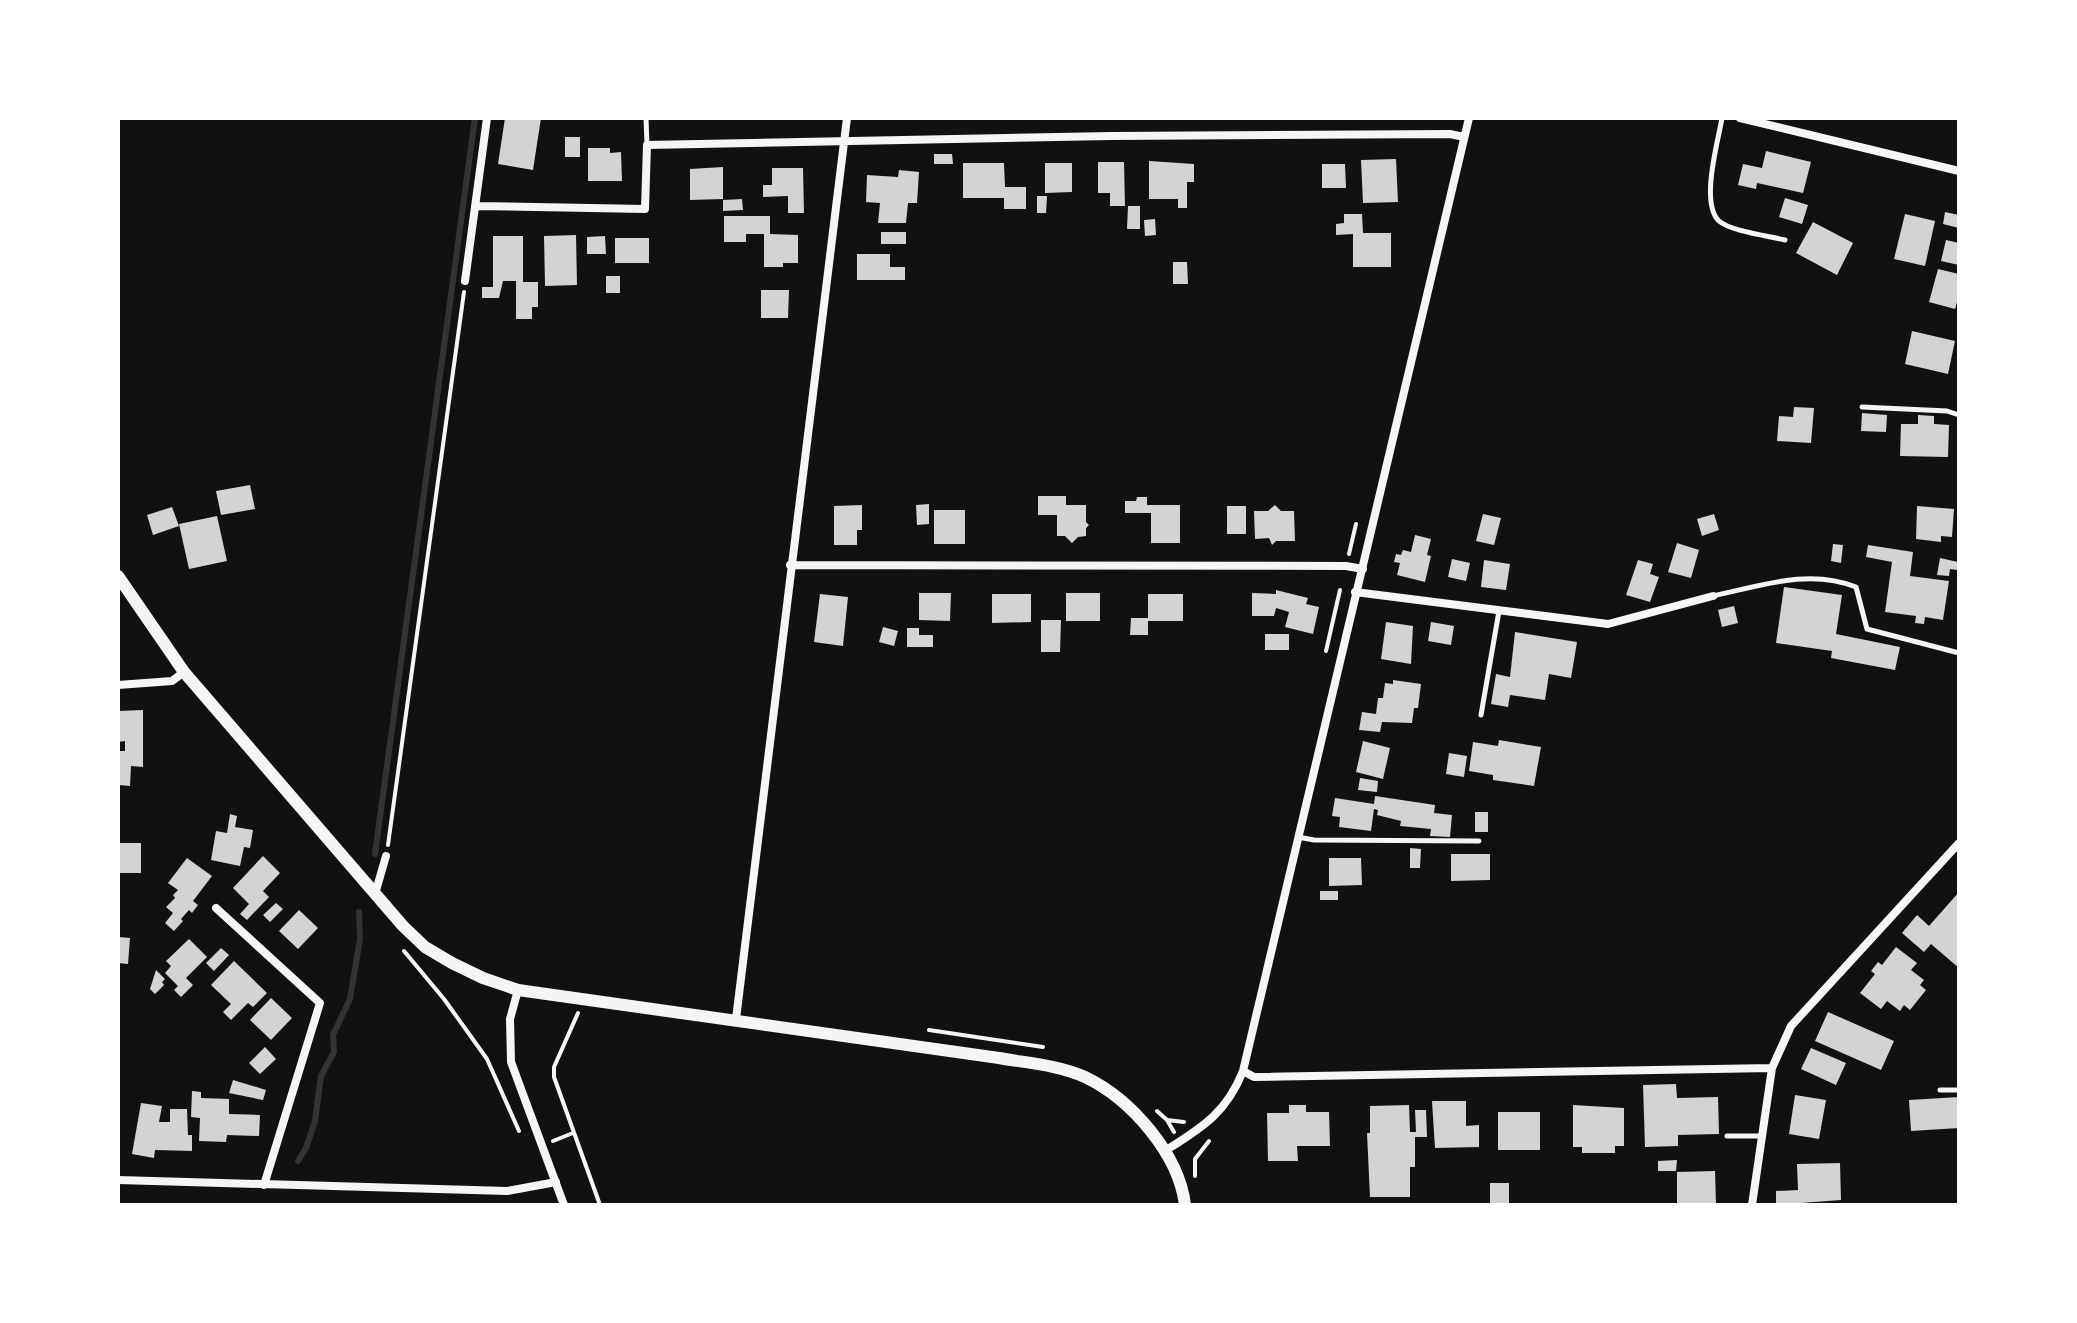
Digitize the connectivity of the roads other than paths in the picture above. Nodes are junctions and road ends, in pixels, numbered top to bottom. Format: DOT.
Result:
graph roads {
  1 [pos="487,118"];
  2 [pos="646,118"];
  3 [pos="847,118"];
  4 [pos="1469,118"];
  5 [pos="1722,118"];
  6 [pos="1740,118"];
  7 [pos="1464,137"];
  8 [pos="844,141"];
  9 [pos="647,145"];
  10 [pos="1959,171"];
  11 [pos="475,206"];
  12 [pos="1785,240"];
  13 [pos="465,281"];
  14 [pos="1862,407"];
  15 [pos="1959,415"];
  16 [pos="790,565"];
  17 [pos="1363,569"];
  18 [pos="118,576"];
  19 [pos="1355,592"];
  20 [pos="1713,596"];
  21 [pos="1499,611"];
  22 [pos="1959,653"];
  23 [pos="184,672"];
  24 [pos="118,685"];
  25 [pos="1481,715"];
  26 [pos="1298,837"];
  27 [pos="1479,841"];
  28 [pos="1959,843"];
  29 [pos="386,856"];
  30 [pos="375,896"];
  31 [pos="216,908"];
  32 [pos="518,990"];
  33 [pos="736,1019"];
  34 [pos="1772,1068"];
  35 [pos="1243,1071"];
  36 [pos="1940,1090"];
  37 [pos="1959,1090"];
  38 [pos="1727,1136"];
  39 [pos="1762,1136"];
  40 [pos="1165,1151"];
  41 [pos="118,1180"];
  42 [pos="556,1182"];
  43 [pos="264,1185"];
  44 [pos="564,1205"];
  45 [pos="1185,1205"];
  46 [pos="1752,1205"];
  1 -- 11 [label="street"];
  2 -- 9 [label="lane"];
  3 -- 8 [label="street"];
  4 -- 7 [label="street"];
  5 -- 12 [label="lane"];
  6 -- 10 [label="street"];
  7 -- 8 [label="street"];
  7 -- 17 [label="street"];
  8 -- 9 [label="street"];
  8 -- 16 [label="street"];
  9 -- 11 [label="street"];
  11 -- 13 [label="street"];
  14 -- 15 [label="lane"];
  16 -- 17 [label="street"];
  16 -- 33 [label="street"];
  17 -- 19 [label="street"];
  18 -- 23 [label="street"];
  19 -- 21 [label="street"];
  19 -- 26 [label="street"];
  20 -- 21 [label="street"];
  20 -- 22 [label="lane"];
  21 -- 25 [label="lane"];
  23 -- 24 [label="street"];
  23 -- 30 [label="street"];
  26 -- 27 [label="lane"];
  26 -- 35 [label="street"];
  28 -- 34 [label="street"];
  29 -- 30 [label="street"];
  30 -- 32 [label="street"];
  31 -- 43 [label="street"];
  32 -- 33 [label="street"];
  32 -- 42 [label="street"];
  33 -- 40 [label="street"];
  34 -- 35 [label="street"];
  34 -- 39 [label="street"];
  35 -- 40 [label="street"];
  36 -- 37 [label="lane"];
  38 -- 39 [label="lane"];
  39 -- 46 [label="street"];
  40 -- 45 [label="street"];
  41 -- 43 [label="street"];
  42 -- 43 [label="street"];
  42 -- 44 [label="street"];
}
